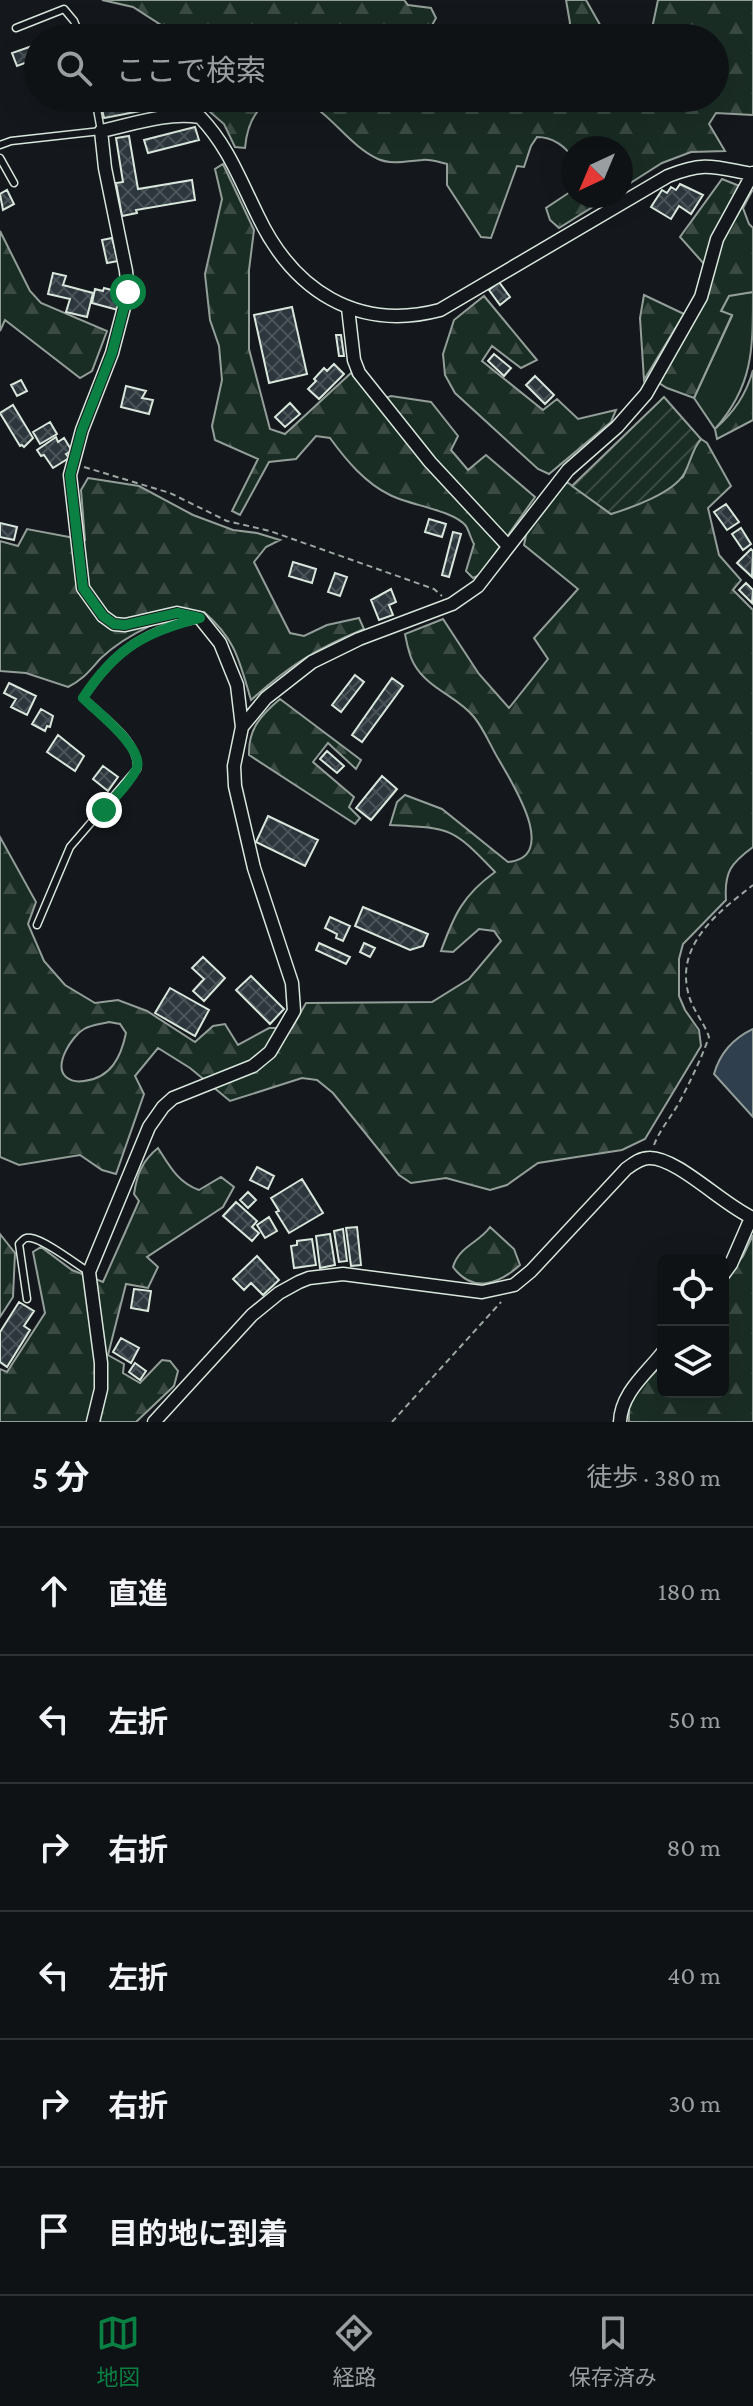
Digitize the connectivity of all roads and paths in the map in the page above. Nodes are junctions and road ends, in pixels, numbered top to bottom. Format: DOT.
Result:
graph roads {
  1 [pos="26,24"];
  2 [pos="75,24"];
  3 [pos="24,25"];
  4 [pos="16,28"];
  5 [pos="98,112"];
  6 [pos="101,131"];
  7 [pos="0,145"];
  8 [pos="0,158"];
  9 [pos="752,173"];
  10 [pos="14,183"];
  11 [pos="348,308"];
  12 [pos="73,463"];
  13 [pos="508,546"];
  14 [pos="452,604"];
  15 [pos="200,618"];
  16 [pos="242,727"];
  17 [pos="753,885"];
  18 [pos="37,925"];
  19 [pos="650,1158"];
  20 [pos="752,1218"];
  21 [pos="729,1267"];
  22 [pos="89,1272"];
  23 [pos="505,1288"];
  24 [pos="27,1299"];
  25 [pos="657,1359"];
  26 [pos="93,1422"];
  27 [pos="154,1422"];
  28 [pos="392,1422"];
  29 [pos="620,1422"];
  1 -- 2 [label="lane"];
  3 -- 4 [label="lane"];
  5 -- 6 [label="lane"];
  6 -- 7 [label="lane"];
  6 -- 11 [label="street"];
  6 -- 12 [label="street"];
  8 -- 10 [label="lane"];
  9 -- 11 [label="street"];
  9 -- 13 [label="street"];
  11 -- 13 [label="street"];
  12 -- 14 [label="path"];
  12 -- 15 [label="street"];
  13 -- 14 [label="street"];
  14 -- 16 [label="street"];
  15 -- 16 [label="street"];
  15 -- 18 [label="lane"];
  16 -- 22 [label="street"];
  17 -- 19 [label="path"];
  19 -- 20 [label="street"];
  19 -- 23 [label="street"];
  20 -- 21 [label="street"];
  22 -- 24 [label="lane"];
  22 -- 26 [label="street"];
  23 -- 27 [label="street"];
  23 -- 28 [label="path"];
  25 -- 29 [label="street"];
}
